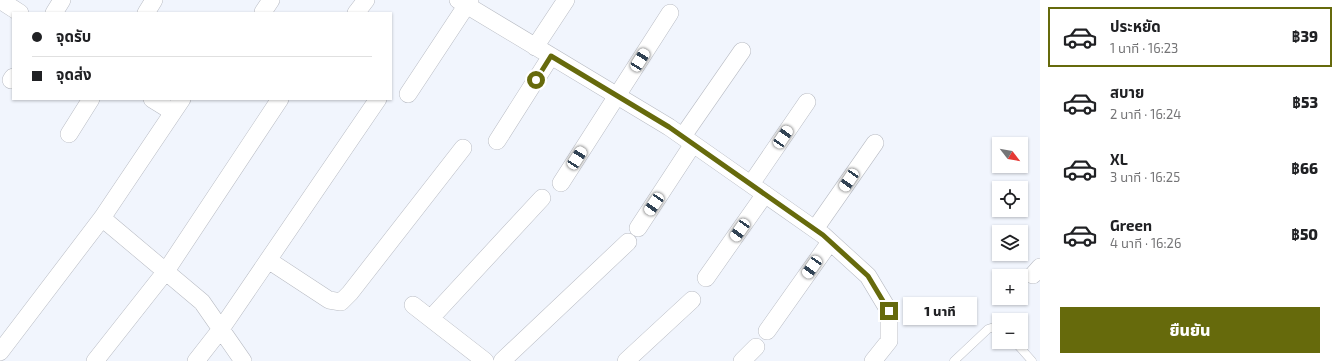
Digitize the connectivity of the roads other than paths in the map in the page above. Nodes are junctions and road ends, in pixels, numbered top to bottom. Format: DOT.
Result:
graph roads {
  1 [pos="0,0"];
  2 [pos="62,0"];
  3 [pos="154,0"];
  4 [pos="366,0"];
  5 [pos="566,0"];
  6 [pos="465,2"];
  7 [pos="18,12"];
  8 [pos="55,12"];
  9 [pos="147,12"];
  10 [pos="357,12"];
  11 [pos="670,13"];
  12 [pos="536,47"];
  13 [pos="742,51"];
  14 [pos="551,56"];
  15 [pos="408,94"];
  16 [pos="617,96"];
  17 [pos="90,100"];
  18 [pos="156,100"];
  19 [pos="279,100"];
  20 [pos="377,100"];
  21 [pos="807,102"];
  22 [pos="178,106"];
  23 [pos="69,134"];
  24 [pos="688,140"];
  25 [pos="497,141"];
  26 [pos="875,143"];
  27 [pos="463,148"];
  28 [pos="561,183"];
  29 [pos="751,184"];
  30 [pos="765,194"];
  31 [pos="542,198"];
  32 [pos="102,218"];
  33 [pos="815,230"];
  34 [pos="830,242"];
  35 [pos="268,260"];
  36 [pos="166,271"];
  37 [pos="706,278"];
  38 [pos="692,300"];
  39 [pos="413,305"];
  40 [pos="431,318"];
  41 [pos="992,328"];
  42 [pos="221,330"];
  43 [pos="767,331"];
  44 [pos="756,347"];
  45 [pos="1021,349"];
  46 [pos="0,352"];
  47 [pos="95,361"];
  48 [pos="196,361"];
  49 [pos="243,361"];
  50 [pos="485,361"];
  51 [pos="502,361"];
  52 [pos="626,361"];
  53 [pos="742,361"];
  54 [pos="873,361"];
  55 [pos="954,361"];
  56 [pos="1032,361"];
  1 -- 7 [label="street"];
  2 -- 8 [label="street"];
  3 -- 9 [label="street"];
  4 -- 10 [label="street"];
  5 -- 12 [label="street"];
  6 -- 12 [label="street"];
  6 -- 15 [label="street"];
  11 -- 16 [label="street"];
  12 -- 14 [label="street"];
  13 -- 24 [label="street"];
  14 -- 16 [label="street"];
  14 -- 25 [label="street"];
  16 -- 24 [label="street"];
  16 -- 28 [label="street"];
  17 -- 23 [label="street"];
  18 -- 22 [label="street"];
  19 -- 36 [label="street"];
  20 -- 35 [label="street"];
  21 -- 29 [label="street"];
  22 -- 32 [label="street"];
  24 -- 29 [label="street"];
  24 -- 51 [label="street"];
  26 -- 33 [label="street"];
  27 -- 35 [label="street"];
  29 -- 30 [label="street"];
  30 -- 33 [label="street"];
  30 -- 37 [label="street"];
  31 -- 40 [label="street"];
  32 -- 36 [label="street"];
  32 -- 46 [label="street"];
  33 -- 34 [label="street"];
  34 -- 43 [label="street"];
  34 -- 54 [label="street"];
  35 -- 42 [label="street"];
  36 -- 42 [label="street"];
  36 -- 47 [label="street"];
  38 -- 52 [label="street"];
  39 -- 40 [label="street"];
  40 -- 50 [label="street"];
  41 -- 55 [label="lane"];
  42 -- 48 [label="street"];
  42 -- 49 [label="street"];
  44 -- 53 [label="street"];
  45 -- 56 [label="lane"];
}
